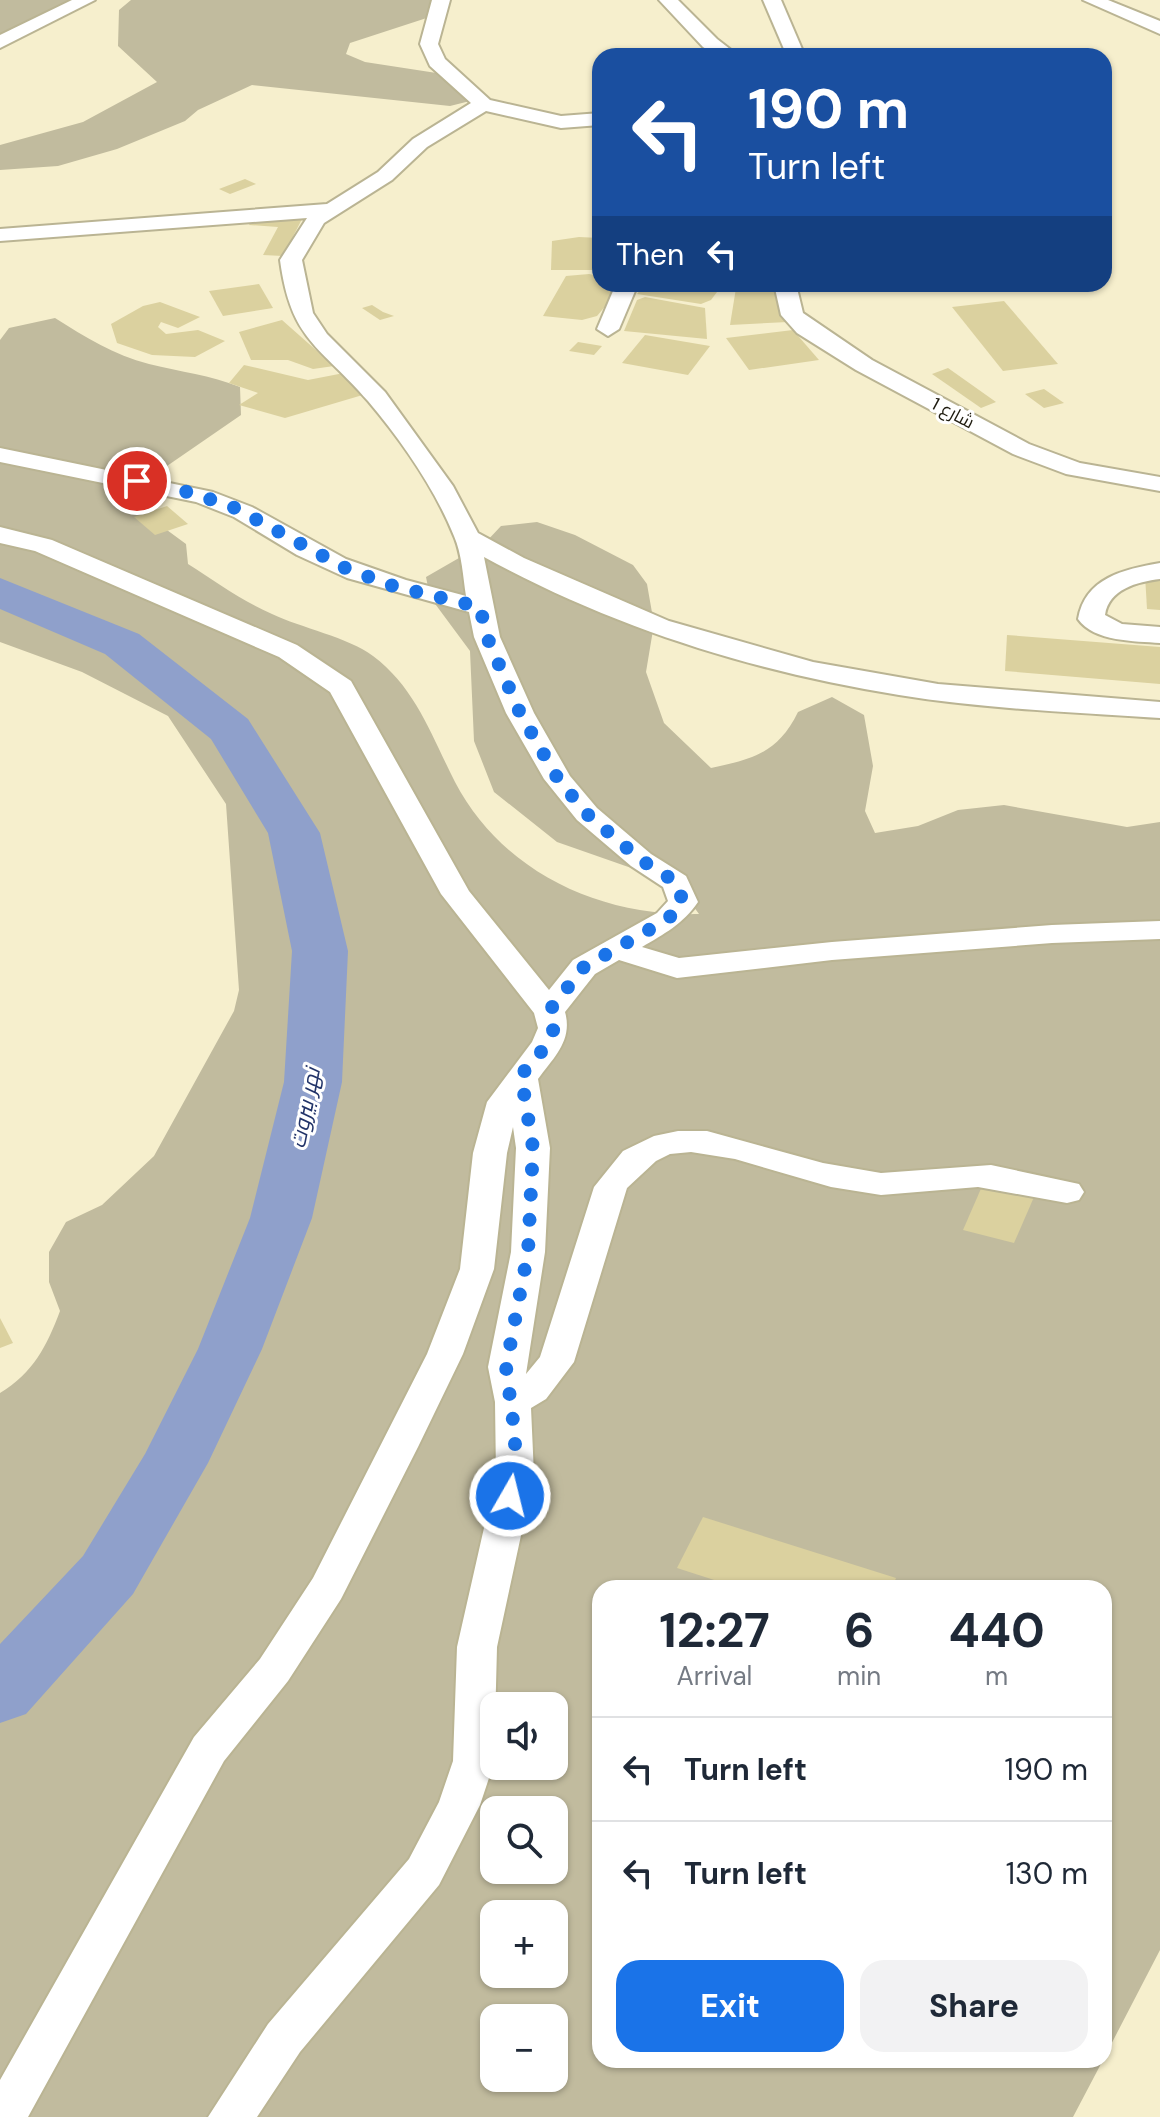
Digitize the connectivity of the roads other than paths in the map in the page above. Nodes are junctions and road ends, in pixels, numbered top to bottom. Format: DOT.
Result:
graph roads {
  1 [pos="86,0"];
  2 [pos="441,0"];
  3 [pos="668,0"];
  4 [pos="772,0"];
  5 [pos="1092,0"];
  6 [pos="1160,28"];
  7 [pos="0,42"];
  8 [pos="718,48"];
  9 [pos="793,48"];
  10 [pos="483,104"];
  11 [pos="592,120"];
  12 [pos="328,210"];
  13 [pos="0,235"];
  14 [pos="624,292"];
  15 [pos="787,292"];
  16 [pos="608,329"];
  17 [pos="0,455"];
  18 [pos="1160,484"];
  19 [pos="0,535"];
  20 [pos="468,538"];
  21 [pos="1160,571"];
  22 [pos="480,607"];
  23 [pos="1160,635"];
  24 [pos="1160,710"];
  25 [pos="1160,930"];
  26 [pos="614,948"];
  27 [pos="549,1011"];
  28 [pos="521,1075"];
  29 [pos="1067,1192"];
  30 [pos="513,1402"];
  31 [pos="4,2117"];
  32 [pos="231,2117"];
  1 -- 7 [label="street"];
  2 -- 10 [label="street"];
  3 -- 8 [label="street"];
  4 -- 9 [label="street"];
  5 -- 6 [label="street"];
  10 -- 11 [label="street"];
  10 -- 12 [label="street"];
  12 -- 13 [label="street"];
  12 -- 20 [label="street"];
  14 -- 16 [label="street"];
  15 -- 18 [label="street, شارع 1"];
  17 -- 22 [label="street"];
  19 -- 27 [label="street"];
  20 -- 22 [label="street"];
  20 -- 24 [label="street"];
  21 -- 23 [label="street"];
  22 -- 26 [label="street"];
  25 -- 26 [label="street"];
  26 -- 27 [label="street"];
  27 -- 28 [label="street"];
  28 -- 30 [label="street"];
  28 -- 31 [label="street"];
  29 -- 30 [label="street"];
  30 -- 32 [label="street"];
}
